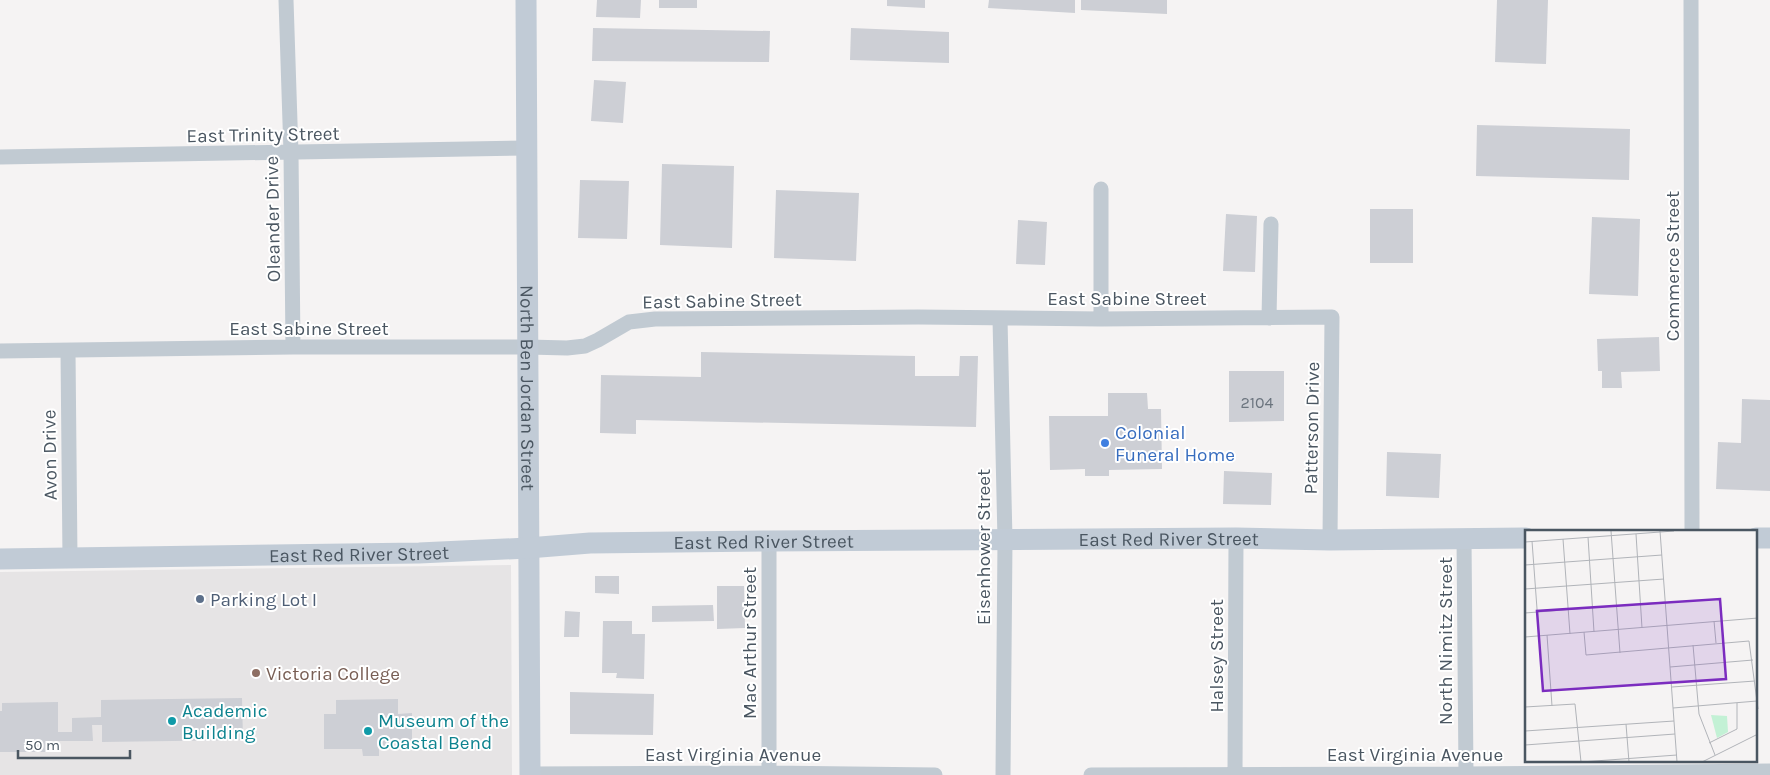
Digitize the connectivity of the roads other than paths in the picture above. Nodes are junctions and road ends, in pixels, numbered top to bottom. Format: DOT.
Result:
graph roads {
  1 [pos="286,0"];
  2 [pos="526,0"];
  3 [pos="1691,0"];
  4 [pos="526,148"];
  5 [pos="291,153"];
  6 [pos="0,157"];
  7 [pos="1101,189"];
  8 [pos="1271,224"];
  9 [pos="1332,317"];
  10 [pos="1269,318"];
  11 [pos="1000,319"];
  12 [pos="1101,319"];
  13 [pos="294,347"];
  14 [pos="528,347"];
  15 [pos="0,351"];
  16 [pos="68,351"];
  17 [pos="1692,530"];
  18 [pos="1236,538"];
  19 [pos="1464,538"];
  20 [pos="1525,538"];
  21 [pos="1005,540"];
  22 [pos="1330,540"];
  23 [pos="769,541"];
  24 [pos="528,548"];
  25 [pos="0,559"];
  26 [pos="70,559"];
  27 [pos="1770,772"];
  28 [pos="769,774"];
  29 [pos="1235,774"];
  30 [pos="530,775"];
  31 [pos="935,775"];
  32 [pos="1003,775"];
  33 [pos="1091,775"];
  34 [pos="1466,775"];
  1 -- 5 [label="street, Oleander Drive"];
  2 -- 4 [label="street, North Ben Jordan Street"];
  3 -- 17 [label="street, Commerce Street"];
  4 -- 5 [label="street, East Trinity Street"];
  4 -- 14 [label="street, North Ben Jordan Street"];
  5 -- 6 [label="street, East Trinity Street"];
  5 -- 13 [label="street, Oleander Drive"];
  7 -- 12 [label="street"];
  8 -- 10 [label="street"];
  9 -- 10 [label="street, East Sabine Street"];
  9 -- 22 [label="street, Patterson Drive"];
  10 -- 12 [label="street, East Sabine Street"];
  11 -- 12 [label="street, East Sabine Street"];
  11 -- 14 [label="street, East Sabine Street"];
  11 -- 21 [label="street, Eisenhower Street"];
  13 -- 14 [label="street, East Sabine Street"];
  13 -- 16 [label="street, East Sabine Street"];
  14 -- 24 [label="street, North Ben Jordan Street"];
  15 -- 16 [label="street, East Sabine Street"];
  16 -- 26 [label="street, Avon Drive"];
  18 -- 21 [label="street, East Red River Street"];
  18 -- 22 [label="street, East Red River Street"];
  18 -- 29 [label="street, Halsey Street"];
  19 -- 20 [label="street, East Red River Street"];
  19 -- 22 [label="street, East Red River Street"];
  19 -- 34 [label="street, North Nimitz Street"];
  21 -- 23 [label="street, East Red River Street"];
  21 -- 32 [label="street, Eisenhower Street"];
  23 -- 24 [label="street, East Red River Street"];
  23 -- 28 [label="street, Mac Arthur Street"];
  24 -- 26 [label="street, East Red River Street"];
  24 -- 30 [label="street, North Ben Jordan Street"];
  25 -- 26 [label="street, East Red River Street"];
  27 -- 34 [label="street, East Virginia Avenue"];
  28 -- 30 [label="street, East Virginia Avenue"];
  28 -- 31 [label="street, East Virginia Avenue"];
  29 -- 33 [label="street, East Virginia Avenue"];
  29 -- 34 [label="street, East Virginia Avenue"];
}
